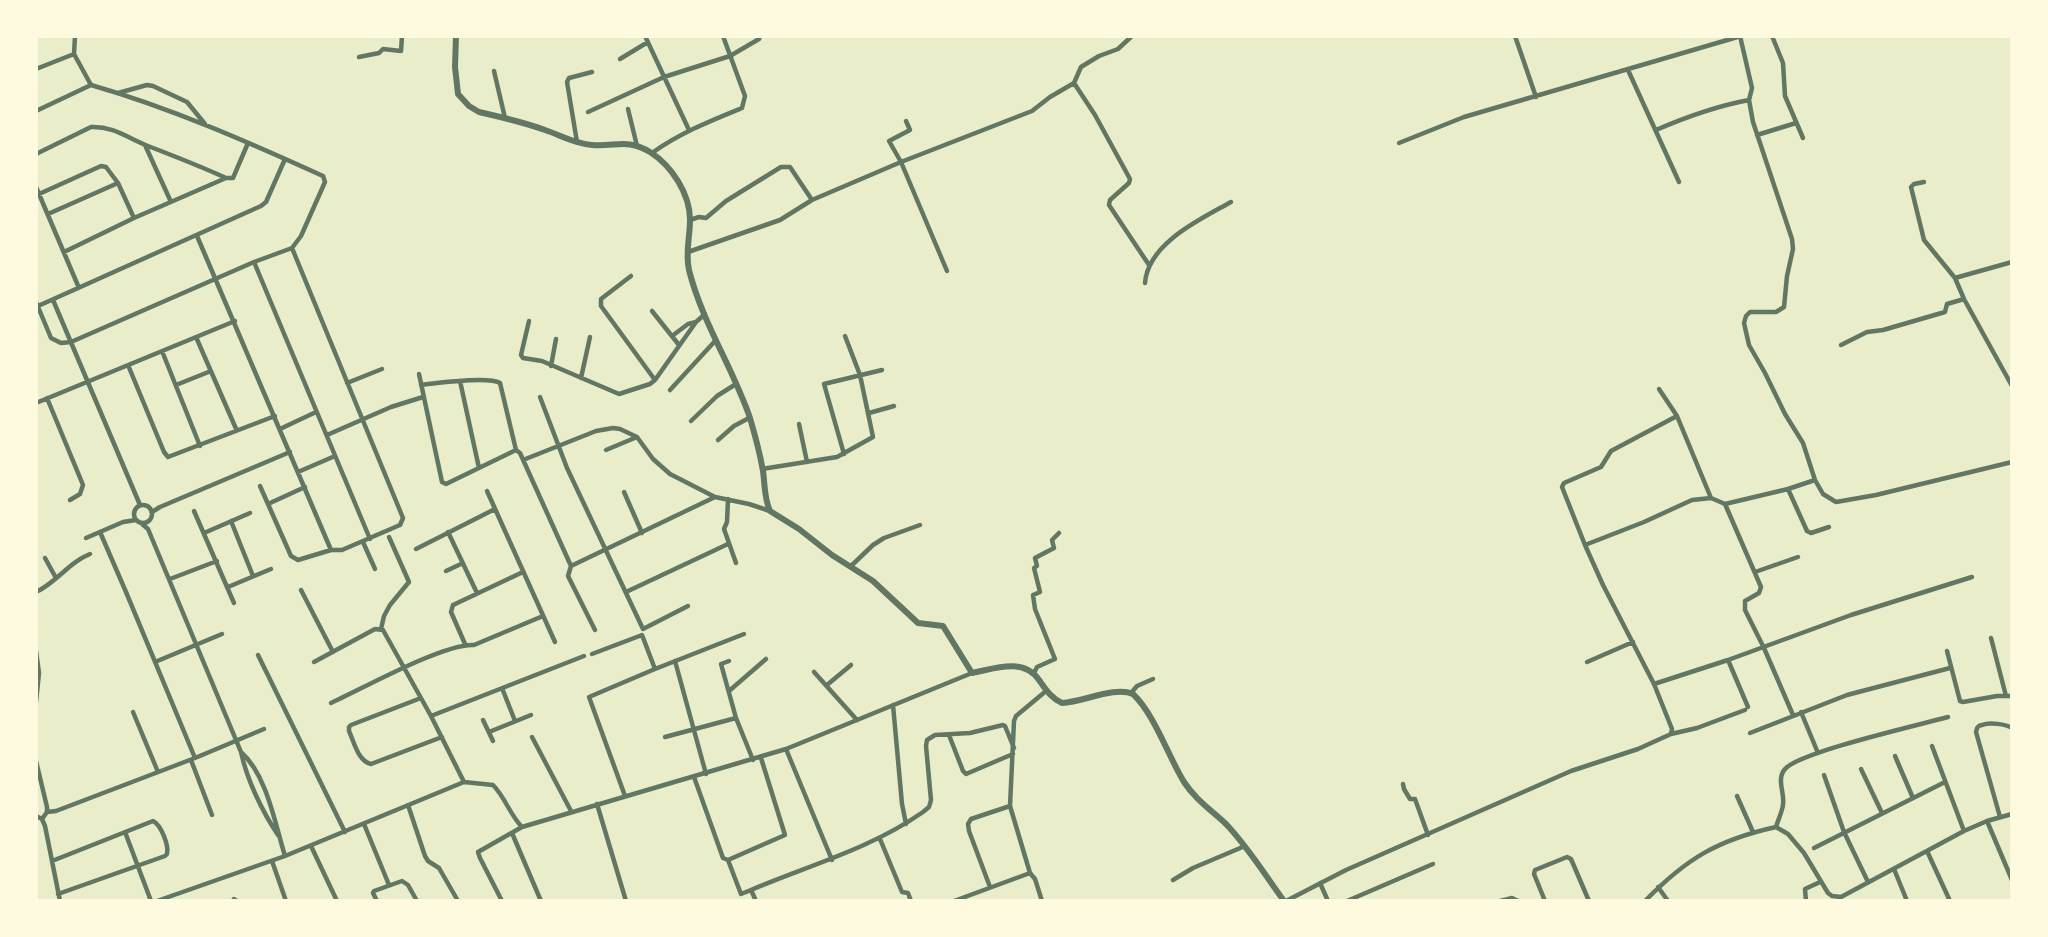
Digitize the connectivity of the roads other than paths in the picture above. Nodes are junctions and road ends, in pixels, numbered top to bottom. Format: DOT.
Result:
graph roads {
  1 [pos="75,36"];
  2 [pos="402,36"];
  3 [pos="456,36"];
  4 [pos="645,36"];
  5 [pos="723,36"];
  6 [pos="760,36"];
  7 [pos="1132,36"];
  8 [pos="1515,36"];
  9 [pos="1740,36"];
  10 [pos="1773,36"];
  11 [pos="648,42"];
  12 [pos="74,54"];
  13 [pos="730,56"];
  14 [pos="359,57"];
  15 [pos="620,59"];
  16 [pos="36,69"];
  17 [pos="1628,70"];
  18 [pos="494,71"];
  19 [pos="591,72"];
  20 [pos="664,77"];
  21 [pos="1074,83"];
  22 [pos="91,86"];
  23 [pos="118,93"];
  24 [pos="1536,97"];
  25 [pos="1749,100"];
  26 [pos="628,109"];
  27 [pos="36,111"];
  28 [pos="588,112"];
  29 [pos="505,118"];
  30 [pos="906,121"];
  31 [pos="1796,123"];
  32 [pos="207,126"];
  33 [pos="689,130"];
  34 [pos="1656,130"];
  35 [pos="1757,135"];
  36 [pos="1803,138"];
  37 [pos="577,142"];
  38 [pos="248,143"];
  39 [pos="1399,143"];
  40 [pos="145,145"];
  41 [pos="637,146"];
  42 [pos="36,153"];
  43 [pos="652,153"];
  44 [pos="285,159"];
  45 [pos="901,162"];
  46 [pos="226,178"];
  47 [pos="1679,182"];
  48 [pos="1924,182"];
  49 [pos="118,183"];
  50 [pos="36,187"];
  51 [pos="39,194"];
  52 [pos="812,200"];
  53 [pos="171,202"];
  54 [pos="1232,202"];
  55 [pos="48,214"];
  56 [pos="134,218"];
  57 [pos="690,220"];
  58 [pos="197,236"];
  59 [pos="292,248"];
  60 [pos="64,252"];
  61 [pos="688,252"];
  62 [pos="254,262"];
  63 [pos="2012,262"];
  64 [pos="1149,265"];
  65 [pos="947,271"];
  66 [pos="631,276"];
  67 [pos="1955,278"];
  68 [pos="216,279"];
  69 [pos="1145,283"];
  70 [pos="79,288"];
  71 [pos="1964,299"];
  72 [pos="53,300"];
  73 [pos="37,304"];
  74 [pos="652,310"];
  75 [pos="705,315"];
  76 [pos="234,321"];
  77 [pos="529,321"];
  78 [pos="696,322"];
  79 [pos="672,336"];
  80 [pos="845,336"];
  81 [pos="196,337"];
  82 [pos="590,337"];
  83 [pos="556,339"];
  84 [pos="716,340"];
  85 [pos="71,342"];
  86 [pos="679,345"];
  87 [pos="1841,345"];
  88 [pos="162,351"];
  89 [pos="128,365"];
  90 [pos="551,366"];
  91 [pos="382,369"];
  92 [pos="882,370"];
  93 [pos="211,371"];
  94 [pos="419,374"];
  95 [pos="860,375"];
  96 [pos="581,378"];
  97 [pos="655,380"];
  98 [pos="89,381"];
  99 [pos="460,381"];
  100 [pos="347,383"];
  101 [pos="736,384"];
  102 [pos="176,385"];
  103 [pos="421,385"];
  104 [pos="2012,386"];
  105 [pos="1659,389"];
  106 [pos="670,390"];
  107 [pos="423,397"];
  108 [pos="540,397"];
  109 [pos="47,399"];
  110 [pos="36,403"];
  111 [pos="894,406"];
  112 [pos="316,412"];
  113 [pos="869,413"];
  114 [pos="275,416"];
  115 [pos="1677,416"];
  116 [pos="363,418"];
  117 [pos="749,418"];
  118 [pos="691,421"];
  119 [pos="799,424"];
  120 [pos="280,429"];
  121 [pos="237,431"];
  122 [pos="327,435"];
  123 [pos="637,437"];
  124 [pos="718,440"];
  125 [pos="558,445"];
  126 [pos="200,446"];
  127 [pos="516,450"];
  128 [pos="606,450"];
  129 [pos="290,452"];
  130 [pos="844,454"];
  131 [pos="335,456"];
  132 [pos="523,460"];
  133 [pos="807,462"];
  134 [pos="2012,462"];
  135 [pos="479,468"];
  136 [pos="762,469"];
  137 [pos="298,472"];
  138 [pos="1815,480"];
  139 [pos="260,486"];
  140 [pos="305,487"];
  141 [pos="1788,489"];
  142 [pos="487,491"];
  143 [pos="624,492"];
  144 [pos="714,497"];
  145 [pos="1711,498"];
  146 [pos="728,499"];
  147 [pos="70,500"];
  148 [pos="268,504"];
  149 [pos="1725,504"];
  150 [pos="138,506"];
  151 [pos="495,509"];
  152 [pos="151,510"];
  153 [pos="195,511"];
  154 [pos="770,512"];
  155 [pos="250,513"];
  156 [pos="134,514"];
  157 [pos="136,520"];
  158 [pos="149,521"];
  159 [pos="231,521"];
  160 [pos="123,522"];
  161 [pos="142,524"];
  162 [pos="920,525"];
  163 [pos="1829,527"];
  164 [pos="148,528"];
  165 [pos="100,532"];
  166 [pos="448,532"];
  167 [pos="204,533"];
  168 [pos="642,533"];
  169 [pos="1059,533"];
  170 [pos="389,537"];
  171 [pos="86,538"];
  172 [pos="370,539"];
  173 [pos="363,542"];
  174 [pos="728,544"];
  175 [pos="1585,545"];
  176 [pos="416,549"];
  177 [pos="331,550"];
  178 [pos="605,550"];
  179 [pos="90,554"];
  180 [pos="1798,557"];
  181 [pos="45,558"];
  182 [pos="217,561"];
  183 [pos="463,563"];
  184 [pos="736,563"];
  185 [pos="572,566"];
  186 [pos="851,567"];
  187 [pos="271,569"];
  188 [pos="375,569"];
  189 [pos="446,570"];
  190 [pos="523,572"];
  191 [pos="1755,572"];
  192 [pos="253,576"];
  193 [pos="1972,577"];
  194 [pos="56,578"];
  195 [pos="170,579"];
  196 [pos="228,587"];
  197 [pos="301,590"];
  198 [pos="36,592"];
  199 [pos="626,592"];
  200 [pos="477,593"];
  201 [pos="234,603"];
  202 [pos="688,606"];
  203 [pos="543,616"];
  204 [pos="381,629"];
  205 [pos="595,630"];
  206 [pos="222,634"];
  207 [pos="744,634"];
  208 [pos="1991,638"];
  209 [pos="555,642"];
  210 [pos="1633,642"];
  211 [pos="465,644"];
  212 [pos="198,645"];
  213 [pos="1764,648"];
  214 [pos="36,651"];
  215 [pos="1947,651"];
  216 [pos="333,652"];
  217 [pos="592,654"];
  218 [pos="258,655"];
  219 [pos="584,656"];
  220 [pos="766,659"];
  221 [pos="37,660"];
  222 [pos="1728,660"];
  223 [pos="675,661"];
  224 [pos="729,661"];
  225 [pos="155,662"];
  226 [pos="314,662"];
  227 [pos="1587,662"];
  228 [pos="851,665"];
  229 [pos="1950,668"];
  230 [pos="403,669"];
  231 [pos="655,669"];
  232 [pos="814,672"];
  233 [pos="972,673"];
  234 [pos="1034,673"];
  235 [pos="1153,679"];
  236 [pos="1654,684"];
  237 [pos="827,686"];
  238 [pos="502,688"];
  239 [pos="1046,691"];
  240 [pos="729,692"];
  241 [pos="1131,693"];
  242 [pos="2009,696"];
  243 [pos="421,698"];
  244 [pos="36,702"];
  245 [pos="331,703"];
  246 [pos="893,705"];
  247 [pos="134,712"];
  248 [pos="1801,712"];
  249 [pos="531,715"];
  250 [pos="1793,715"];
  251 [pos="431,716"];
  252 [pos="1948,717"];
  253 [pos="736,718"];
  254 [pos="483,720"];
  255 [pos="857,720"];
  256 [pos="515,721"];
  257 [pos="2011,727"];
  258 [pos="264,729"];
  259 [pos="694,729"];
  260 [pos="489,732"];
  261 [pos="1750,733"];
  262 [pos="1671,734"];
  263 [pos="949,735"];
  264 [pos="442,737"];
  265 [pos="532,737"];
  266 [pos="665,737"];
  267 [pos="236,740"];
  268 [pos="493,741"];
  269 [pos="1932,746"];
  270 [pos="1014,748"];
  271 [pos="786,749"];
  272 [pos="1818,753"];
  273 [pos="1013,754"];
  274 [pos="1895,756"];
  275 [pos="761,758"];
  276 [pos="193,759"];
  277 [pos="753,760"];
  278 [pos="36,761"];
  279 [pos="1861,769"];
  280 [pos="158,772"];
  281 [pos="706,774"];
  282 [pos="1824,775"];
  283 [pos="694,777"];
  284 [pos="464,782"];
  285 [pos="1945,782"];
  286 [pos="1403,784"];
  287 [pos="625,796"];
  288 [pos="1737,796"];
  289 [pos="1913,798"];
  290 [pos="597,804"];
  291 [pos="408,805"];
  292 [pos="1010,806"];
  293 [pos="571,811"];
  294 [pos="47,812"];
  295 [pos="1882,813"];
  296 [pos="2012,814"];
  297 [pos="212,815"];
  298 [pos="36,816"];
  299 [pos="2000,817"];
  300 [pos="42,819"];
  301 [pos="1987,821"];
  302 [pos="364,824"];
  303 [pos="906,824"];
  304 [pos="522,827"];
  305 [pos="1776,827"];
  306 [pos="1964,831"];
  307 [pos="125,832"];
  308 [pos="345,832"];
  309 [pos="1753,832"];
  310 [pos="1844,832"];
  311 [pos="512,833"];
  312 [pos="1428,835"];
  313 [pos="880,839"];
  314 [pos="311,846"];
  315 [pos="1245,846"];
  316 [pos="1814,848"];
  317 [pos="1927,851"];
  318 [pos="285,856"];
  319 [pos="728,860"];
  320 [pos="832,860"];
  321 [pos="52,861"];
  322 [pos="272,861"];
  323 [pos="1433,864"];
  324 [pos="138,866"];
  325 [pos="1894,869"];
  326 [pos="1030,873"];
  327 [pos="1173,880"];
  328 [pos="2012,880"];
  329 [pos="1820,882"];
  330 [pos="1868,882"];
  331 [pos="1320,883"];
  332 [pos="389,885"];
  333 [pos="990,887"];
  334 [pos="1658,887"];
  335 [pos="751,890"];
  336 [pos="58,894"];
  337 [pos="60,901"];
  338 [pos="151,901"];
  339 [pos="157,901"];
  340 [pos="286,901"];
  341 [pos="337,901"];
  342 [pos="376,901"];
  343 [pos="417,901"];
  344 [pos="458,901"];
  345 [pos="501,901"];
  346 [pos="541,901"];
  347 [pos="626,901"];
  348 [pos="756,901"];
  349 [pos="911,901"];
  350 [pos="954,901"];
  351 [pos="1042,901"];
  352 [pos="1285,901"];
  353 [pos="1328,901"];
  354 [pos="1347,901"];
  355 [pos="1500,901"];
  356 [pos="1518,901"];
  357 [pos="1545,901"];
  358 [pos="1589,901"];
  359 [pos="1645,901"];
  360 [pos="1668,901"];
  361 [pos="1806,901"];
  362 [pos="1907,901"];
  363 [pos="1950,901"];
  1 -- 12 [label="street"];
  2 -- 14 [label="street"];
  3 -- 29 [label="street"];
  4 -- 11 [label="street"];
  5 -- 13 [label="street"];
  6 -- 13 [label="street"];
  7 -- 21 [label="street"];
  8 -- 24 [label="street"];
  9 -- 17 [label="street"];
  9 -- 25 [label="street"];
  10 -- 31 [label="street"];
  11 -- 15 [label="street"];
  11 -- 20 [label="street"];
  12 -- 16 [label="street"];
  12 -- 22 [label="street"];
  13 -- 20 [label="street"];
  13 -- 33 [label="street"];
  17 -- 24 [label="street"];
  17 -- 34 [label="street"];
  18 -- 29 [label="street"];
  19 -- 37 [label="street"];
  20 -- 28 [label="street"];
  20 -- 33 [label="street"];
  21 -- 45 [label="street"];
  21 -- 64 [label="street"];
  22 -- 23 [label="street"];
  22 -- 27 [label="street"];
  23 -- 32 [label="street"];
  23 -- 32 [label="street"];
  24 -- 39 [label="street"];
  25 -- 34 [label="street"];
  25 -- 35 [label="street"];
  26 -- 41 [label="street"];
  29 -- 37 [label="street"];
  30 -- 45 [label="street"];
  31 -- 35 [label="street"];
  31 -- 36 [label="street"];
  32 -- 38 [label="street"];
  33 -- 43 [label="street"];
  34 -- 47 [label="street"];
  35 -- 138 [label="street"];
  37 -- 41 [label="street"];
  38 -- 44 [label="street"];
  38 -- 46 [label="street"];
  40 -- 42 [label="street"];
  40 -- 46 [label="street"];
  40 -- 53 [label="street"];
  41 -- 43 [label="street"];
  43 -- 57 [label="street"];
  44 -- 58 [label="street"];
  44 -- 59 [label="street"];
  45 -- 52 [label="street"];
  45 -- 65 [label="street"];
  46 -- 53 [label="street"];
  48 -- 67 [label="street"];
  49 -- 51 [label="street"];
  49 -- 55 [label="street"];
  49 -- 56 [label="street"];
  50 -- 51 [label="street"];
  51 -- 55 [label="street"];
  52 -- 57 [label="street"];
  52 -- 61 [label="street"];
  53 -- 56 [label="street"];
  54 -- 64 [label="street"];
  55 -- 60 [label="street"];
  56 -- 60 [label="street"];
  57 -- 61 [label="street"];
  58 -- 68 [label="street"];
  58 -- 70 [label="street"];
  59 -- 62 [label="street"];
  59 -- 100 [label="street"];
  60 -- 70 [label="street"];
  61 -- 75 [label="street"];
  62 -- 68 [label="street"];
  62 -- 112 [label="street"];
  63 -- 67 [label="street"];
  64 -- 69 [label="street"];
  66 -- 97 [label="street"];
  67 -- 71 [label="street"];
  68 -- 76 [label="street"];
  68 -- 85 [label="street"];
  70 -- 72 [label="street"];
  71 -- 87 [label="street"];
  71 -- 104 [label="street"];
  72 -- 73 [label="street"];
  72 -- 85 [label="street"];
  73 -- 85 [label="street"];
  74 -- 79 [label="street"];
  75 -- 78 [label="street"];
  75 -- 84 [label="street"];
  76 -- 81 [label="street"];
  76 -- 114 [label="street"];
  77 -- 90 [label="street"];
  78 -- 79 [label="street"];
  78 -- 86 [label="street"];
  79 -- 86 [label="street"];
  80 -- 95 [label="street"];
  81 -- 88 [label="street"];
  81 -- 93 [label="street"];
  82 -- 96 [label="street"];
  83 -- 90 [label="street"];
  84 -- 101 [label="street"];
  84 -- 106 [label="street"];
  85 -- 98 [label="street"];
  86 -- 97 [label="street"];
  88 -- 89 [label="street"];
  88 -- 102 [label="street"];
  89 -- 98 [label="street"];
  89 -- 126 [label="street"];
  90 -- 96 [label="street"];
  91 -- 100 [label="street"];
  92 -- 95 [label="street"];
  93 -- 102 [label="street"];
  93 -- 121 [label="street"];
  94 -- 103 [label="street"];
  95 -- 113 [label="street"];
  95 -- 130 [label="street"];
  96 -- 97 [label="street"];
  98 -- 109 [label="street"];
  98 -- 150 [label="street"];
  99 -- 103 [label="street"];
  99 -- 127 [label="street"];
  99 -- 135 [label="street"];
  100 -- 116 [label="street"];
  101 -- 117 [label="street"];
  101 -- 118 [label="street"];
  102 -- 126 [label="street"];
  103 -- 107 [label="street"];
  105 -- 115 [label="street"];
  107 -- 116 [label="street"];
  107 -- 135 [label="street"];
  108 -- 125 [label="street"];
  109 -- 110 [label="street"];
  109 -- 147 [label="street"];
  111 -- 113 [label="street"];
  112 -- 120 [label="street"];
  112 -- 122 [label="street"];
  113 -- 130 [label="street"];
  114 -- 120 [label="street"];
  114 -- 121 [label="street"];
  115 -- 145 [label="street"];
  115 -- 175 [label="street"];
  116 -- 122 [label="street"];
  116 -- 172 [label="street"];
  117 -- 124 [label="street"];
  117 -- 136 [label="street"];
  119 -- 133 [label="street"];
  120 -- 129 [label="street"];
  121 -- 126 [label="street"];
  122 -- 131 [label="street"];
  123 -- 125 [label="street"];
  123 -- 128 [label="street"];
  123 -- 144 [label="street"];
  125 -- 132 [label="street"];
  125 -- 178 [label="street"];
  127 -- 132 [label="street"];
  127 -- 135 [label="street"];
  129 -- 137 [label="street"];
  129 -- 152 [label="street"];
  130 -- 133 [label="street"];
  131 -- 137 [label="street"];
  131 -- 172 [label="street"];
  132 -- 185 [label="street"];
  133 -- 136 [label="street"];
  134 -- 138 [label="street"];
  136 -- 154 [label="street"];
  137 -- 140 [label="street"];
  138 -- 141 [label="street"];
  139 -- 148 [label="street"];
  140 -- 148 [label="street"];
  140 -- 177 [label="street"];
  141 -- 149 [label="street"];
  141 -- 163 [label="street"];
  142 -- 151 [label="street"];
  143 -- 168 [label="street"];
  144 -- 146 [label="street"];
  144 -- 168 [label="street"];
  145 -- 149 [label="street"];
  145 -- 175 [label="street"];
  146 -- 154 [label="street"];
  146 -- 174 [label="street"];
  148 -- 177 [label="street"];
  149 -- 191 [label="street"];
  150 -- 152 [label="street"];
  150 -- 156 [label="street"];
  151 -- 166 [label="street"];
  151 -- 190 [label="street"];
  152 -- 158 [label="street"];
  153 -- 167 [label="street"];
  154 -- 186 [label="street"];
  155 -- 159 [label="street"];
  156 -- 157 [label="street"];
  156 -- 160 [label="street"];
  157 -- 160 [label="street"];
  157 -- 161 [label="street"];
  158 -- 161 [label="street"];
  158 -- 164 [label="street"];
  159 -- 167 [label="street"];
  159 -- 192 [label="street"];
  160 -- 165 [label="street"];
  161 -- 164 [label="street"];
  162 -- 186 [label="street"];
  164 -- 195 [label="street"];
  165 -- 171 [label="street"];
  165 -- 225 [label="street"];
  166 -- 176 [label="street"];
  166 -- 183 [label="street"];
  167 -- 182 [label="street"];
  168 -- 178 [label="street"];
  169 -- 234 [label="street"];
  170 -- 204 [label="street"];
  172 -- 173 [label="street"];
  173 -- 177 [label="street"];
  173 -- 188 [label="street"];
  174 -- 184 [label="street"];
  174 -- 199 [label="street"];
  175 -- 210 [label="street"];
  178 -- 185 [label="street"];
  178 -- 199 [label="street"];
  179 -- 194 [label="street"];
  180 -- 191 [label="street"];
  181 -- 194 [label="street"];
  182 -- 195 [label="street"];
  182 -- 196 [label="street"];
  183 -- 189 [label="street"];
  183 -- 200 [label="street"];
  185 -- 205 [label="street"];
  186 -- 233 [label="street"];
  187 -- 192 [label="street"];
  190 -- 200 [label="street"];
  190 -- 203 [label="street"];
  191 -- 213 [label="street"];
  192 -- 196 [label="street"];
  193 -- 213 [label="street"];
  194 -- 198 [label="street"];
  195 -- 212 [label="street"];
  196 -- 201 [label="street"];
  197 -- 216 [label="street"];
  199 -- 202 [label="street"];
  200 -- 211 [label="street"];
  203 -- 209 [label="street"];
  203 -- 211 [label="street"];
  204 -- 216 [label="street"];
  204 -- 230 [label="street"];
  206 -- 212 [label="street"];
  207 -- 223 [label="street"];
  208 -- 242 [label="street"];
  210 -- 227 [label="street"];
  210 -- 236 [label="street"];
  211 -- 230 [label="street"];
  212 -- 225 [label="street"];
  212 -- 267 [label="street"];
  213 -- 222 [label="street"];
  213 -- 250 [label="street"];
  214 -- 221 [label="street"];
  215 -- 229 [label="street"];
  216 -- 226 [label="street"];
  217 -- 231 [label="street"];
  218 -- 308 [label="street"];
  219 -- 238 [label="street"];
  220 -- 240 [label="street"];
  221 -- 244 [label="street"];
  222 -- 236 [label="street"];
  222 -- 262 [label="street"];
  223 -- 231 [label="street"];
  223 -- 259 [label="street"];
  224 -- 240 [label="street"];
  225 -- 276 [label="street"];
  228 -- 237 [label="street"];
  229 -- 242 [label="street"];
  229 -- 248 [label="street"];
  230 -- 243 [label="street"];
  230 -- 245 [label="street"];
  231 -- 287 [label="street"];
  232 -- 237 [label="street"];
  233 -- 234 [label="street"];
  233 -- 246 [label="street"];
  234 -- 239 [label="street"];
  235 -- 241 [label="street"];
  236 -- 262 [label="street"];
  237 -- 255 [label="street"];
  238 -- 251 [label="street"];
  238 -- 256 [label="street"];
  239 -- 241 [label="street"];
  239 -- 270 [label="street"];
  240 -- 253 [label="street"];
  241 -- 315 [label="street"];
  243 -- 251 [label="street"];
  243 -- 264 [label="street"];
  246 -- 255 [label="street"];
  246 -- 303 [label="street"];
  247 -- 280 [label="street"];
  248 -- 250 [label="street"];
  248 -- 272 [label="street"];
  249 -- 256 [label="street"];
  250 -- 261 [label="street"];
  251 -- 264 [label="street"];
  252 -- 272 [label="street"];
  253 -- 259 [label="street"];
  253 -- 277 [label="street"];
  254 -- 260 [label="street"];
  255 -- 271 [label="street"];
  256 -- 260 [label="street"];
  257 -- 299 [label="street"];
  258 -- 267 [label="street"];
  259 -- 266 [label="street"];
  259 -- 281 [label="street"];
  260 -- 268 [label="street"];
  262 -- 312 [label="street"];
  263 -- 270 [label="street"];
  263 -- 273 [label="street"];
  263 -- 303 [label="street"];
  264 -- 284 [label="street"];
  265 -- 293 [label="street"];
  267 -- 276 [label="street"];
  267 -- 318 [label="street"];
  269 -- 285 [label="street"];
  270 -- 273 [label="street"];
  271 -- 275 [label="street"];
  271 -- 320 [label="street"];
  272 -- 305 [label="street"];
  273 -- 292 [label="street"];
  274 -- 289 [label="street"];
  275 -- 277 [label="street"];
  275 -- 319 [label="street"];
  276 -- 280 [label="street"];
  276 -- 297 [label="street"];
  277 -- 281 [label="street"];
  278 -- 294 [label="street"];
  279 -- 295 [label="street"];
  280 -- 294 [label="street"];
  281 -- 283 [label="street"];
  282 -- 310 [label="street"];
  283 -- 287 [label="street"];
  283 -- 319 [label="street"];
  284 -- 291 [label="street"];
  284 -- 304 [label="street"];
  285 -- 289 [label="street"];
  285 -- 306 [label="street"];
  286 -- 312 [label="street"];
  287 -- 290 [label="street"];
  288 -- 309 [label="street"];
  289 -- 295 [label="street"];
  290 -- 293 [label="street"];
  290 -- 347 [label="street"];
  291 -- 302 [label="street"];
  291 -- 344 [label="street"];
  292 -- 326 [label="street"];
  292 -- 333 [label="street"];
  293 -- 304 [label="street"];
  294 -- 300 [label="street"];
  295 -- 310 [label="street"];
  296 -- 299 [label="street"];
  298 -- 300 [label="street"];
  299 -- 301 [label="street"];
  300 -- 321 [label="street"];
  301 -- 306 [label="street"];
  301 -- 328 [label="street"];
  302 -- 308 [label="street"];
  302 -- 332 [label="street"];
  303 -- 313 [label="street"];
  304 -- 311 [label="street"];
  305 -- 309 [label="street"];
  305 -- 329 [label="street"];
  306 -- 317 [label="street"];
  307 -- 321 [label="street"];
  307 -- 324 [label="street"];
  307 -- 324 [label="street"];
  308 -- 314 [label="street"];
  309 -- 334 [label="street"];
  310 -- 316 [label="street"];
  310 -- 330 [label="street"];
  311 -- 345 [label="street"];
  311 -- 346 [label="street"];
  312 -- 331 [label="street"];
  313 -- 320 [label="street"];
  313 -- 349 [label="street"];
  314 -- 318 [label="street"];
  314 -- 341 [label="street"];
  315 -- 327 [label="street"];
  315 -- 352 [label="street"];
  317 -- 325 [label="street"];
  317 -- 363 [label="street"];
  318 -- 322 [label="street"];
  319 -- 335 [label="street"];
  320 -- 335 [label="street"];
  321 -- 336 [label="street"];
  322 -- 339 [label="street"];
  322 -- 340 [label="street"];
  323 -- 354 [label="street"];
  324 -- 336 [label="street"];
  324 -- 338 [label="street"];
  325 -- 330 [label="street"];
  325 -- 362 [label="street"];
  326 -- 333 [label="street"];
  326 -- 351 [label="street"];
  329 -- 330 [label="street"];
  329 -- 361 [label="street"];
  331 -- 352 [label="street"];
  331 -- 353 [label="street"];
  332 -- 342 [label="street"];
  332 -- 343 [label="street"];
  333 -- 350 [label="street"];
  334 -- 359 [label="street"];
  334 -- 360 [label="street"];
  335 -- 348 [label="street"];
  336 -- 337 [label="street"];
  355 -- 356 [label="street"];
  357 -- 358 [label="street"];
}
